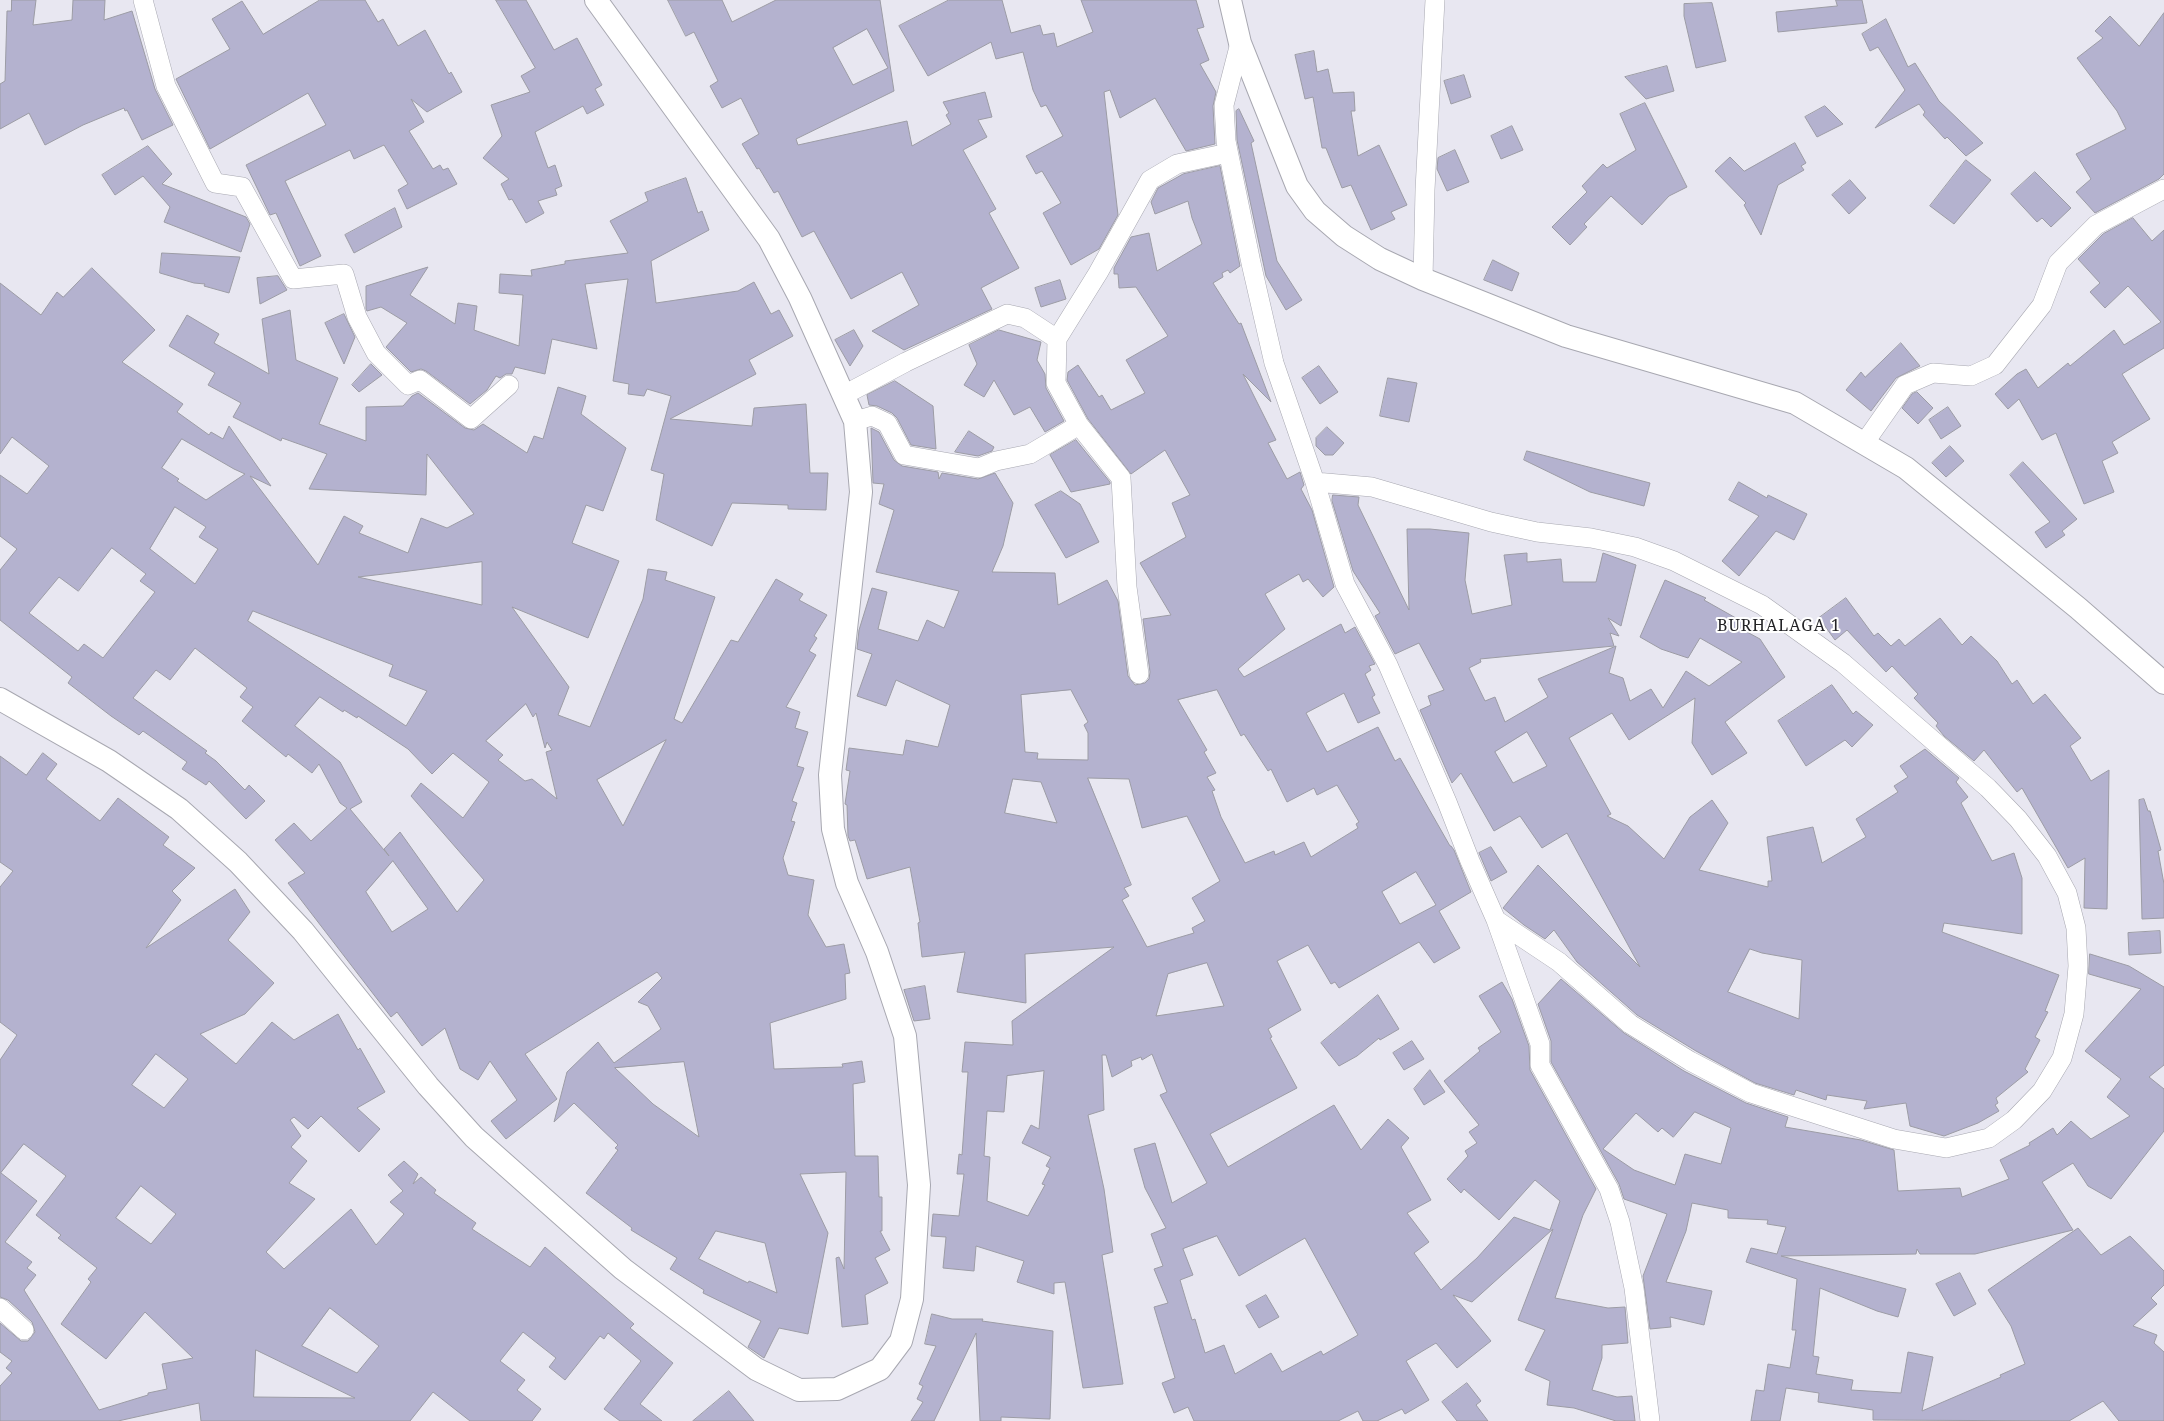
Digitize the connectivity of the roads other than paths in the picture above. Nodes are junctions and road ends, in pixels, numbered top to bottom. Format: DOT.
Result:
graph roads {
  1 [pos="143,0"];
  2 [pos="596,0"];
  3 [pos="1230,0"];
  4 [pos="1436,0"];
  5 [pos="1240,43"];
  6 [pos="1228,153"];
  7 [pos="2164,189"];
  8 [pos="1423,278"];
  9 [pos="1057,339"];
  10 [pos="509,385"];
  11 [pos="844,395"];
  12 [pos="855,421"];
  13 [pos="1079,425"];
  14 [pos="1865,442"];
  15 [pos="1315,482"];
  16 [pos="1139,674"];
  17 [pos="2164,683"];
  18 [pos="0,699"];
  19 [pos="1496,920"];
  20 [pos="0,1308"];
  21 [pos="24,1330"];
  22 [pos="1650,1421"];
  1 -- 10 [label="street"];
  2 -- 11 [label="street"];
  3 -- 5 [label="street"];
  4 -- 8 [label="street"];
  5 -- 6 [label="street"];
  5 -- 8 [label="street"];
  6 -- 9 [label="street"];
  6 -- 15 [label="street"];
  7 -- 14 [label="street"];
  8 -- 14 [label="street"];
  9 -- 11 [label="street"];
  9 -- 13 [label="street"];
  11 -- 12 [label="street"];
  12 -- 13 [label="street"];
  12 -- 18 [label="street"];
  13 -- 16 [label="street"];
  14 -- 17 [label="street"];
  15 -- 19 [label="street"];
  15 -- 19 [label="street"];
  19 -- 22 [label="street"];
  20 -- 21 [label="street"];
}
